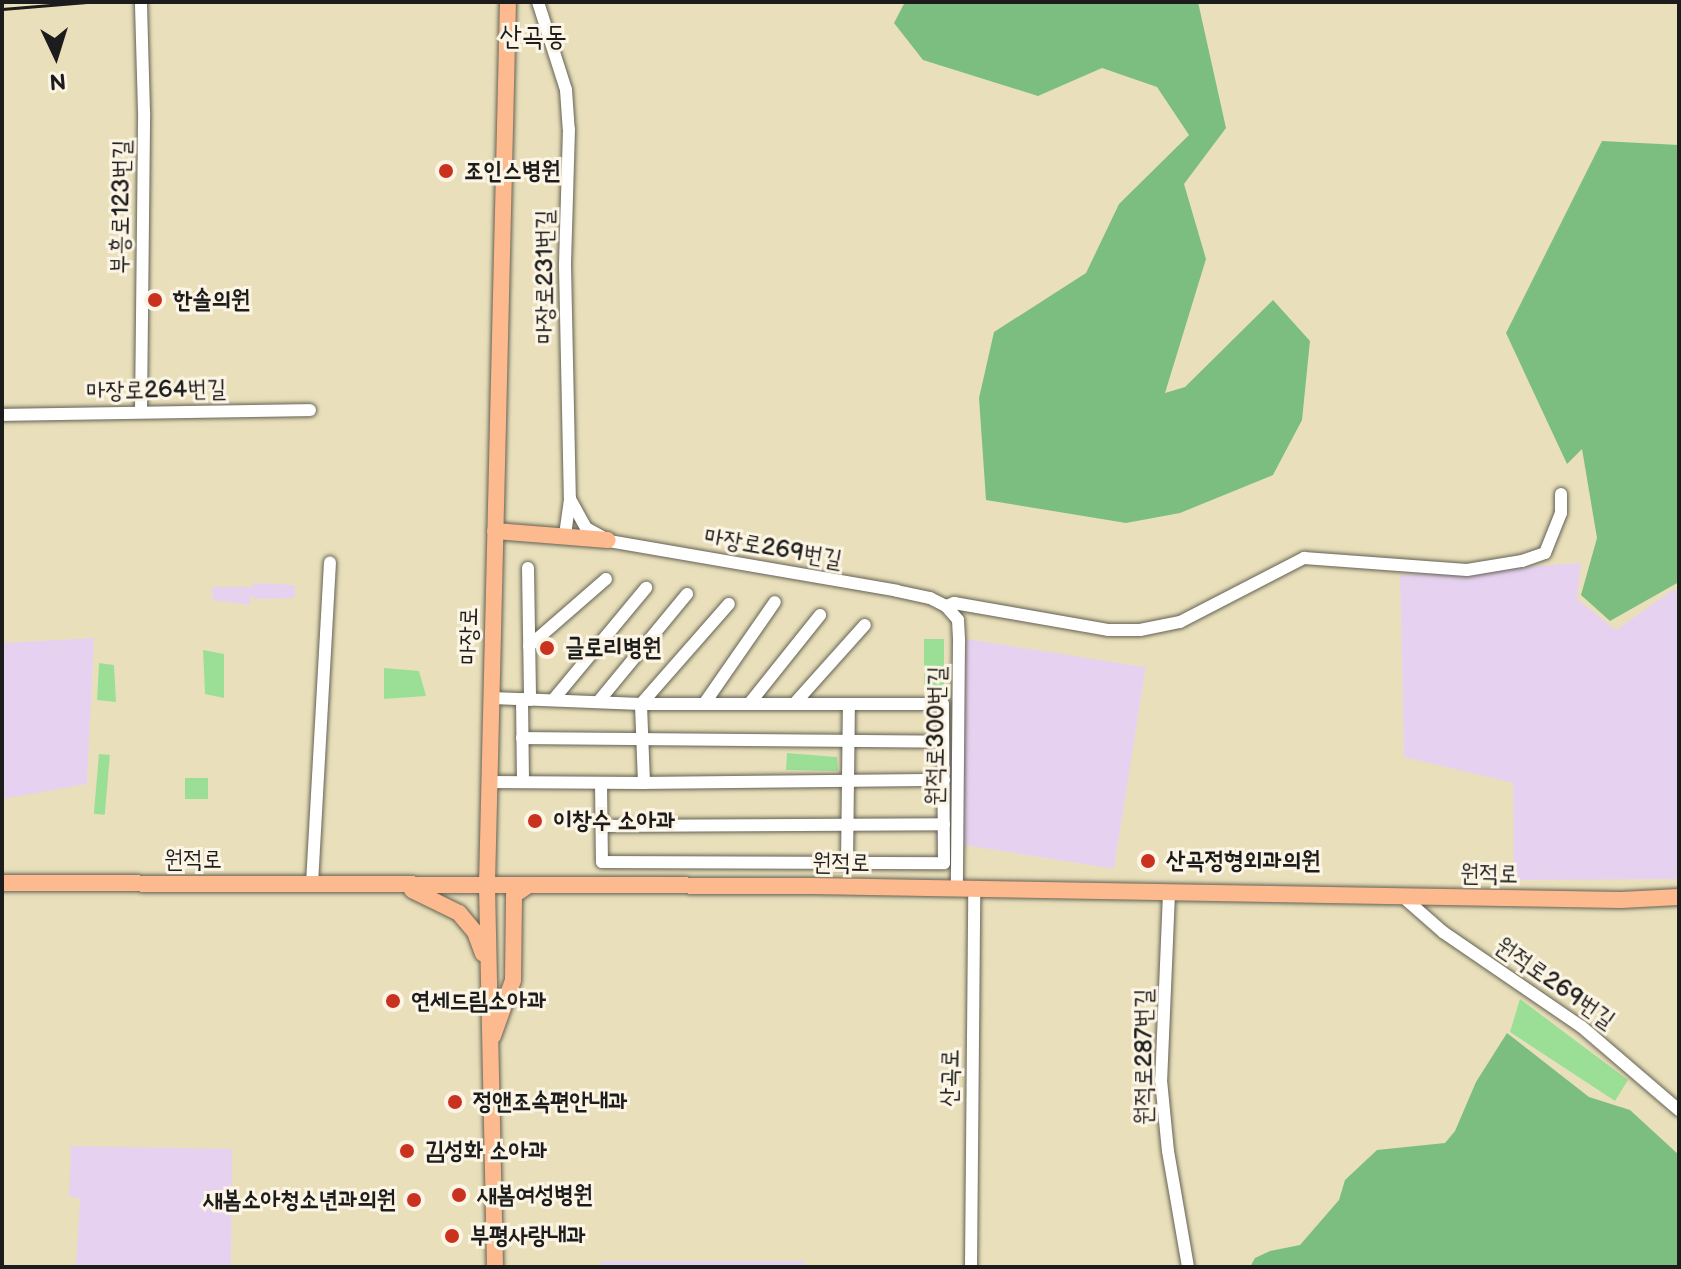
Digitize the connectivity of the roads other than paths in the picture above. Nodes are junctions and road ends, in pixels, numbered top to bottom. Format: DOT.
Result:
graph roads {
  1 [pos="141,2"];
  2 [pos="508,2"];
  3 [pos="538,2"];
  4 [pos="310,410"];
  5 [pos="141,412"];
  6 [pos="2,415"];
  7 [pos="1561,494"];
  8 [pos="570,499"];
  9 [pos="495,531"];
  10 [pos="565,535"];
  11 [pos="608,540"];
  12 [pos="330,563"];
  13 [pos="528,568"];
  14 [pos="606,579"];
  15 [pos="646,588"];
  16 [pos="687,594"];
  17 [pos="775,602"];
  18 [pos="729,604"];
  19 [pos="946,606"];
  20 [pos="820,615"];
  21 [pos="865,625"];
  22 [pos="529,646"];
  23 [pos="492,698"];
  24 [pos="526,699"];
  25 [pos="553,700"];
  26 [pos="598,702"];
  27 [pos="641,704"];
  28 [pos="704,704"];
  29 [pos="749,704"];
  30 [pos="794,704"];
  31 [pos="849,704"];
  32 [pos="522,738"];
  33 [pos="642,738"];
  34 [pos="849,740"];
  35 [pos="943,742"];
  36 [pos="847,780"];
  37 [pos="944,780"];
  38 [pos="490,782"];
  39 [pos="523,782"];
  40 [pos="601,783"];
  41 [pos="644,783"];
  42 [pos="944,824"];
  43 [pos="848,825"];
  44 [pos="602,826"];
  45 [pos="847,862"];
  46 [pos="2,883"];
  47 [pos="312,884"];
  48 [pos="487,885"];
  49 [pos="529,885"];
  50 [pos="403,886"];
  51 [pos="965,889"];
  52 [pos="1169,893"];
  53 [pos="1402,896"];
  54 [pos="1679,897"];
  55 [pos="489,970"];
  56 [pos="491,1039"];
  57 [pos="1679,1110"];
  58 [pos="495,1267"];
  59 [pos="971,1267"];
  60 [pos="1188,1267"];
  1 -- 5 [label="street, 부흥로123번길"];
  2 -- 9 [label="main road, 마장로"];
  3 -- 8 [label="street, 마장로231번길"];
  4 -- 5 [label="street, 마장로264번길"];
  5 -- 6 [label="street, 마장로264번길"];
  7 -- 19 [label="street"];
  8 -- 10 [label="street, 마장로231번길"];
  8 -- 11 [label="street"];
  9 -- 10 [label="main road"];
  9 -- 23 [label="main road, 마장로"];
  10 -- 11 [label="main road"];
  11 -- 19 [label="street, 마장로269번길"];
  12 -- 47 [label="street"];
  13 -- 22 [label="street"];
  14 -- 22 [label="street"];
  15 -- 25 [label="street"];
  16 -- 26 [label="street"];
  17 -- 28 [label="street"];
  18 -- 27 [label="street"];
  19 -- 51 [label="street, 원적로300번길"];
  20 -- 29 [label="street"];
  21 -- 30 [label="street"];
  22 -- 24 [label="street"];
  23 -- 24 [label="street"];
  23 -- 38 [label="main road, 마장로"];
  24 -- 25 [label="street"];
  24 -- 32 [label="street"];
  25 -- 26 [label="street"];
  26 -- 27 [label="street"];
  27 -- 28 [label="street"];
  27 -- 33 [label="street"];
  28 -- 29 [label="street"];
  29 -- 30 [label="street"];
  30 -- 31 [label="street"];
  31 -- 34 [label="street"];
  31 -- 35 [label="street"];
  32 -- 33 [label="street"];
  32 -- 39 [label="street"];
  33 -- 34 [label="street"];
  33 -- 41 [label="street"];
  34 -- 35 [label="street"];
  34 -- 36 [label="street"];
  35 -- 37 [label="street"];
  36 -- 37 [label="street"];
  36 -- 41 [label="street"];
  36 -- 43 [label="street"];
  37 -- 42 [label="street"];
  38 -- 39 [label="street"];
  38 -- 48 [label="main road, 마장로"];
  39 -- 40 [label="street"];
  40 -- 41 [label="street"];
  40 -- 44 [label="street"];
  42 -- 43 [label="street"];
  42 -- 45 [label="street"];
  43 -- 44 [label="street"];
  43 -- 45 [label="street"];
  44 -- 45 [label="street"];
  46 -- 47 [label="main road, 원적로"];
  47 -- 50 [label="main road, 원적로"];
  48 -- 49 [label="main road, 원적로"];
  48 -- 50 [label="main road, 원적로"];
  48 -- 55 [label="main road, 마장로"];
  49 -- 51 [label="main road, 원적로"];
  49 -- 56 [label="main road"];
  50 -- 55 [label="main road"];
  51 -- 52 [label="main road, 원적로"];
  51 -- 59 [label="street, 산곡로"];
  52 -- 53 [label="main road, 원적로"];
  52 -- 60 [label="street, 원적로287번길"];
  53 -- 54 [label="main road, 원적로"];
  53 -- 57 [label="street, 원적로269번길"];
  55 -- 56 [label="main road, 마장로"];
  56 -- 58 [label="main road, 마장로"];
}
